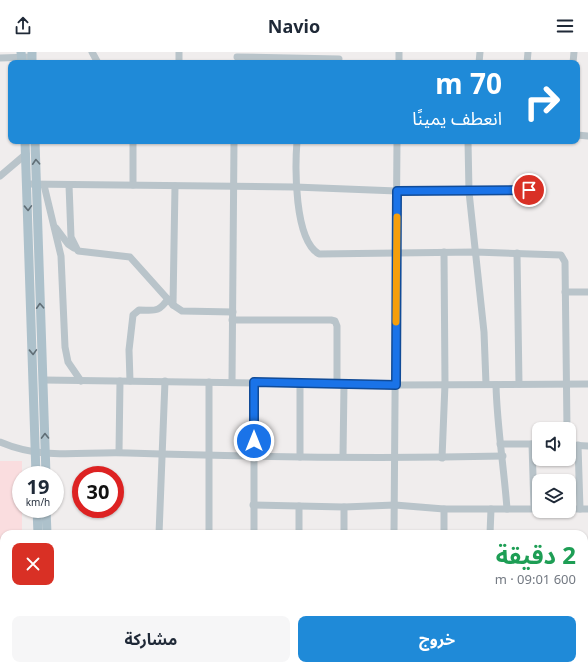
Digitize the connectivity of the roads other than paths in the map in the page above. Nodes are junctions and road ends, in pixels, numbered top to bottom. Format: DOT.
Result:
graph roads {
  1 [pos="21,57"];
  2 [pos="32,57"];
  3 [pos="237,57"];
  4 [pos="0,58"];
  5 [pos="339,58"];
  6 [pos="286,60"];
  7 [pos="314,60"];
  8 [pos="25,144"];
  9 [pos="35,144"];
  10 [pos="133,144"];
  11 [pos="234,144"];
  12 [pos="297,144"];
  13 [pos="397,144"];
  14 [pos="468,144"];
  15 [pos="26,154"];
  16 [pos="0,176"];
  17 [pos="27,184"];
  18 [pos="41,185"];
  19 [pos="69,185"];
  20 [pos="133,186"];
  21 [pos="175,186"];
  22 [pos="234,187"];
  23 [pos="295,187"];
  24 [pos="542,189"];
  25 [pos="397,191"];
  26 [pos="469,192"];
  27 [pos="55,226"];
  28 [pos="78,251"];
  29 [pos="444,252"];
  30 [pos="475,252"];
  31 [pos="517,253"];
  32 [pos="398,254"];
  33 [pos="565,292"];
  34 [pos="588,292"];
  35 [pos="168,299"];
  36 [pos="173,305"];
  37 [pos="232,316"];
  38 [pos="44,380"];
  39 [pos="81,380"];
  40 [pos="120,381"];
  41 [pos="130,381"];
  42 [pos="165,381"];
  43 [pos="209,382"];
  44 [pos="232,382"];
  45 [pos="254,382"];
  46 [pos="300,383"];
  47 [pos="340,384"];
  48 [pos="445,384"];
  49 [pos="486,384"];
  50 [pos="519,384"];
  51 [pos="566,384"];
  52 [pos="588,384"];
  53 [pos="396,385"];
  54 [pos="496,385"];
  55 [pos="567,422"];
  56 [pos="0,442"];
  57 [pos="500,444"];
  58 [pos="532,444"];
  59 [pos="578,445"];
  60 [pos="588,446"];
  61 [pos="119,452"];
  62 [pos="41,454"];
  63 [pos="162,454"];
  64 [pos="209,456"];
  65 [pos="254,456"];
  66 [pos="343,456"];
  67 [pos="394,456"];
  68 [pos="503,456"];
  69 [pos="300,457"];
  70 [pos="442,458"];
  71 [pos="38,466"];
  72 [pos="44,466"];
  73 [pos="253,505"];
  74 [pos="394,505"];
  75 [pos="299,506"];
  76 [pos="344,507"];
  77 [pos="444,509"];
  78 [pos="491,509"];
  79 [pos="507,509"];
  80 [pos="532,509"];
  81 [pos="576,509"];
  82 [pos="580,509"];
  83 [pos="588,510"];
  84 [pos="37,518"];
  85 [pos="46,518"];
  86 [pos="38,530"];
  87 [pos="47,530"];
  88 [pos="159,530"];
  89 [pos="209,530"];
  90 [pos="254,530"];
  91 [pos="299,530"];
  92 [pos="344,530"];
  93 [pos="394,530"];
  94 [pos="444,530"];
  95 [pos="490,530"];
  1 -- 2 [label="street"];
  1 -- 4 [label="street"];
  3 -- 6 [label="street"];
  5 -- 7 [label="street"];
  8 -- 15 [label="main road"];
  18 -- 9 [label="main road, one-way"];
  10 -- 20 [label="street"];
  11 -- 22 [label="street"];
  12 -- 23 [label="street"];
  13 -- 25 [label="street"];
  14 -- 26 [label="street"];
  15 -- 16 [label="street"];
  15 -- 17 [label="main road"];
  17 -- 18 [label="street"];
  17 -- 62 [label="main road, one-way"];
  18 -- 19 [label="street"];
  18 -- 27 [label="street"];
  38 -- 18 [label="main road, one-way"];
  19 -- 20 [label="street"];
  19 -- 28 [label="street"];
  20 -- 21 [label="street"];
  21 -- 22 [label="street"];
  21 -- 36 [label="street"];
  22 -- 23 [label="street"];
  22 -- 37 [label="street"];
  23 -- 25 [label="street"];
  23 -- 32 [label="street"];
  24 -- 26 [label="street"];
  25 -- 26 [label="street"];
  25 -- 32 [label="street"];
  26 -- 30 [label="street"];
  27 -- 28 [label="street"];
  27 -- 39 [label="street"];
  28 -- 35 [label="street"];
  29 -- 30 [label="street"];
  29 -- 32 [label="street"];
  29 -- 48 [label="street"];
  30 -- 31 [label="street"];
  30 -- 49 [label="street"];
  31 -- 33 [label="street"];
  31 -- 50 [label="street"];
  32 -- 53 [label="street"];
  33 -- 34 [label="street"];
  33 -- 51 [label="street"];
  35 -- 36 [label="street"];
  35 -- 41 [label="street"];
  36 -- 37 [label="street"];
  37 -- 44 [label="street"];
  37 -- 47 [label="street"];
  38 -- 39 [label="street"];
  62 -- 38 [label="main road, one-way"];
  39 -- 40 [label="street"];
  40 -- 41 [label="street"];
  40 -- 61 [label="street"];
  41 -- 42 [label="street"];
  42 -- 43 [label="street"];
  42 -- 63 [label="street"];
  43 -- 44 [label="street"];
  43 -- 64 [label="street"];
  44 -- 45 [label="street"];
  45 -- 46 [label="street"];
  45 -- 65 [label="street"];
  46 -- 47 [label="street"];
  46 -- 69 [label="street"];
  47 -- 53 [label="street"];
  47 -- 66 [label="street"];
  48 -- 49 [label="street"];
  48 -- 53 [label="street"];
  48 -- 70 [label="street"];
  49 -- 54 [label="street"];
  50 -- 51 [label="street"];
  50 -- 54 [label="street"];
  51 -- 52 [label="street"];
  51 -- 55 [label="street"];
  53 -- 67 [label="street"];
  54 -- 57 [label="street"];
  56 -- 62 [label="street"];
  57 -- 58 [label="street"];
  57 -- 68 [label="street"];
  59 -- 60 [label="street"];
  59 -- 82 [label="street"];
  61 -- 62 [label="street"];
  61 -- 63 [label="street"];
  62 -- 71 [label="main road"];
  62 -- 72 [label="main road"];
  63 -- 64 [label="street"];
  63 -- 88 [label="street"];
  64 -- 65 [label="street"];
  64 -- 89 [label="street"];
  65 -- 69 [label="street"];
  65 -- 73 [label="street"];
  66 -- 67 [label="street"];
  66 -- 69 [label="street"];
  67 -- 70 [label="street"];
  67 -- 74 [label="street"];
  68 -- 70 [label="street"];
  68 -- 79 [label="street"];
  73 -- 75 [label="street"];
  73 -- 90 [label="street"];
  74 -- 76 [label="street"];
  74 -- 77 [label="street"];
  74 -- 93 [label="street"];
  75 -- 76 [label="street"];
  75 -- 91 [label="street"];
  76 -- 92 [label="street"];
  77 -- 78 [label="street"];
  77 -- 94 [label="street"];
  78 -- 79 [label="street"];
  78 -- 95 [label="street"];
  79 -- 80 [label="street"];
  81 -- 82 [label="street"];
  82 -- 83 [label="street"];
  84 -- 86 [label="main road"];
  85 -- 87 [label="main road"];
}
